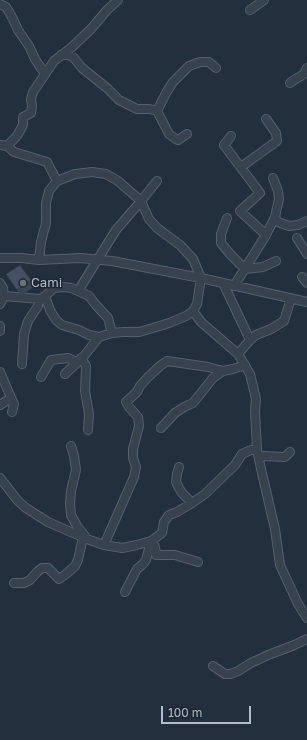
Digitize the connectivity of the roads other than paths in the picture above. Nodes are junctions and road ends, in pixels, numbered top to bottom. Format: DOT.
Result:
graph roads {
  1 [pos="118,0"];
  2 [pos="264,0"];
  3 [pos="0,4"];
  4 [pos="250,10"];
  5 [pos="61,55"];
  6 [pos="216,68"];
  7 [pos="307,68"];
  8 [pos="45,74"];
  9 [pos="290,84"];
  10 [pos="157,111"];
  11 [pos="266,119"];
  12 [pos="187,134"];
  13 [pos="231,136"];
  14 [pos="4,145"];
  15 [pos="241,167"];
  16 [pos="273,178"];
  17 [pos="57,181"];
  18 [pos="157,181"];
  19 [pos="141,202"];
  20 [pos="275,217"];
  21 [pos="227,218"];
  22 [pos="307,221"];
  23 [pos="266,236"];
  24 [pos="297,238"];
  25 [pos="307,254"];
  26 [pos="0,257"];
  27 [pos="39,260"];
  28 [pos="97,260"];
  29 [pos="276,261"];
  30 [pos="245,269"];
  31 [pos="201,278"];
  32 [pos="0,283"];
  33 [pos="223,283"];
  34 [pos="234,286"];
  35 [pos="78,291"];
  36 [pos="4,296"];
  37 [pos="42,298"];
  38 [pos="289,298"];
  39 [pos="307,302"];
  40 [pos="0,304"];
  41 [pos="193,311"];
  42 [pos="0,326"];
  43 [pos="0,331"];
  44 [pos="112,333"];
  45 [pos="99,337"];
  46 [pos="250,340"];
  47 [pos="238,354"];
  48 [pos="79,360"];
  49 [pos="22,364"];
  50 [pos="245,365"];
  51 [pos="223,371"];
  52 [pos="0,372"];
  53 [pos="65,374"];
  54 [pos="41,377"];
  55 [pos="12,400"];
  56 [pos="0,405"];
  57 [pos="12,412"];
  58 [pos="161,428"];
  59 [pos="88,430"];
  60 [pos="71,446"];
  61 [pos="257,450"];
  62 [pos="290,452"];
  63 [pos="259,459"];
  64 [pos="179,467"];
  65 [pos="0,478"];
  66 [pos="192,503"];
  67 [pos="85,538"];
  68 [pos="151,541"];
  69 [pos="104,544"];
  70 [pos="198,562"];
  71 [pos="14,583"];
  72 [pos="125,592"];
  73 [pos="307,618"];
  74 [pos="307,639"];
  75 [pos="213,666"];
  1 -- 5 [label="street"];
  2 -- 4 [label="street"];
  3 -- 8 [label="street"];
  5 -- 8 [label="street"];
  5 -- 10 [label="street"];
  6 -- 10 [label="street"];
  7 -- 9 [label="street"];
  8 -- 14 [label="street"];
  10 -- 12 [label="street"];
  11 -- 15 [label="street"];
  13 -- 15 [label="street"];
  14 -- 17 [label="street"];
  15 -- 23 [label="street"];
  16 -- 20 [label="street"];
  17 -- 19 [label="street"];
  17 -- 27 [label="street"];
  18 -- 19 [label="street"];
  19 -- 28 [label="street"];
  19 -- 31 [label="street"];
  20 -- 22 [label="street"];
  20 -- 23 [label="street"];
  21 -- 30 [label="street"];
  23 -- 30 [label="street"];
  24 -- 25 [label="street"];
  26 -- 27 [label="street"];
  27 -- 28 [label="street"];
  28 -- 31 [label="street"];
  28 -- 35 [label="street"];
  29 -- 30 [label="street"];
  30 -- 34 [label="street"];
  31 -- 33 [label="street"];
  31 -- 41 [label="street"];
  32 -- 36 [label="street"];
  33 -- 34 [label="street"];
  33 -- 46 [label="street"];
  34 -- 38 [label="street"];
  35 -- 37 [label="street"];
  35 -- 44 [label="street"];
  36 -- 37 [label="street"];
  36 -- 40 [label="street"];
  37 -- 45 [label="street"];
  37 -- 49 [label="street"];
  38 -- 39 [label="street"];
  38 -- 46 [label="street"];
  41 -- 44 [label="street"];
  41 -- 47 [label="street"];
  42 -- 43 [label="street"];
  44 -- 45 [label="street"];
  45 -- 48 [label="street"];
  46 -- 47 [label="street"];
  47 -- 50 [label="street"];
  48 -- 53 [label="street"];
  48 -- 54 [label="street"];
  48 -- 59 [label="street"];
  50 -- 51 [label="street"];
  50 -- 61 [label="street"];
  51 -- 58 [label="street"];
  51 -- 69 [label="street"];
  52 -- 55 [label="street"];
  55 -- 56 [label="street"];
  55 -- 57 [label="street"];
  60 -- 67 [label="street"];
  61 -- 63 [label="street"];
  61 -- 66 [label="street"];
  62 -- 63 [label="street"];
  63 -- 73 [label="street"];
  64 -- 66 [label="street"];
  65 -- 67 [label="street"];
  66 -- 68 [label="street"];
  67 -- 69 [label="street"];
  67 -- 71 [label="street"];
  68 -- 69 [label="street"];
  68 -- 70 [label="street"];
  68 -- 72 [label="street"];
  74 -- 75 [label="street"];
}
